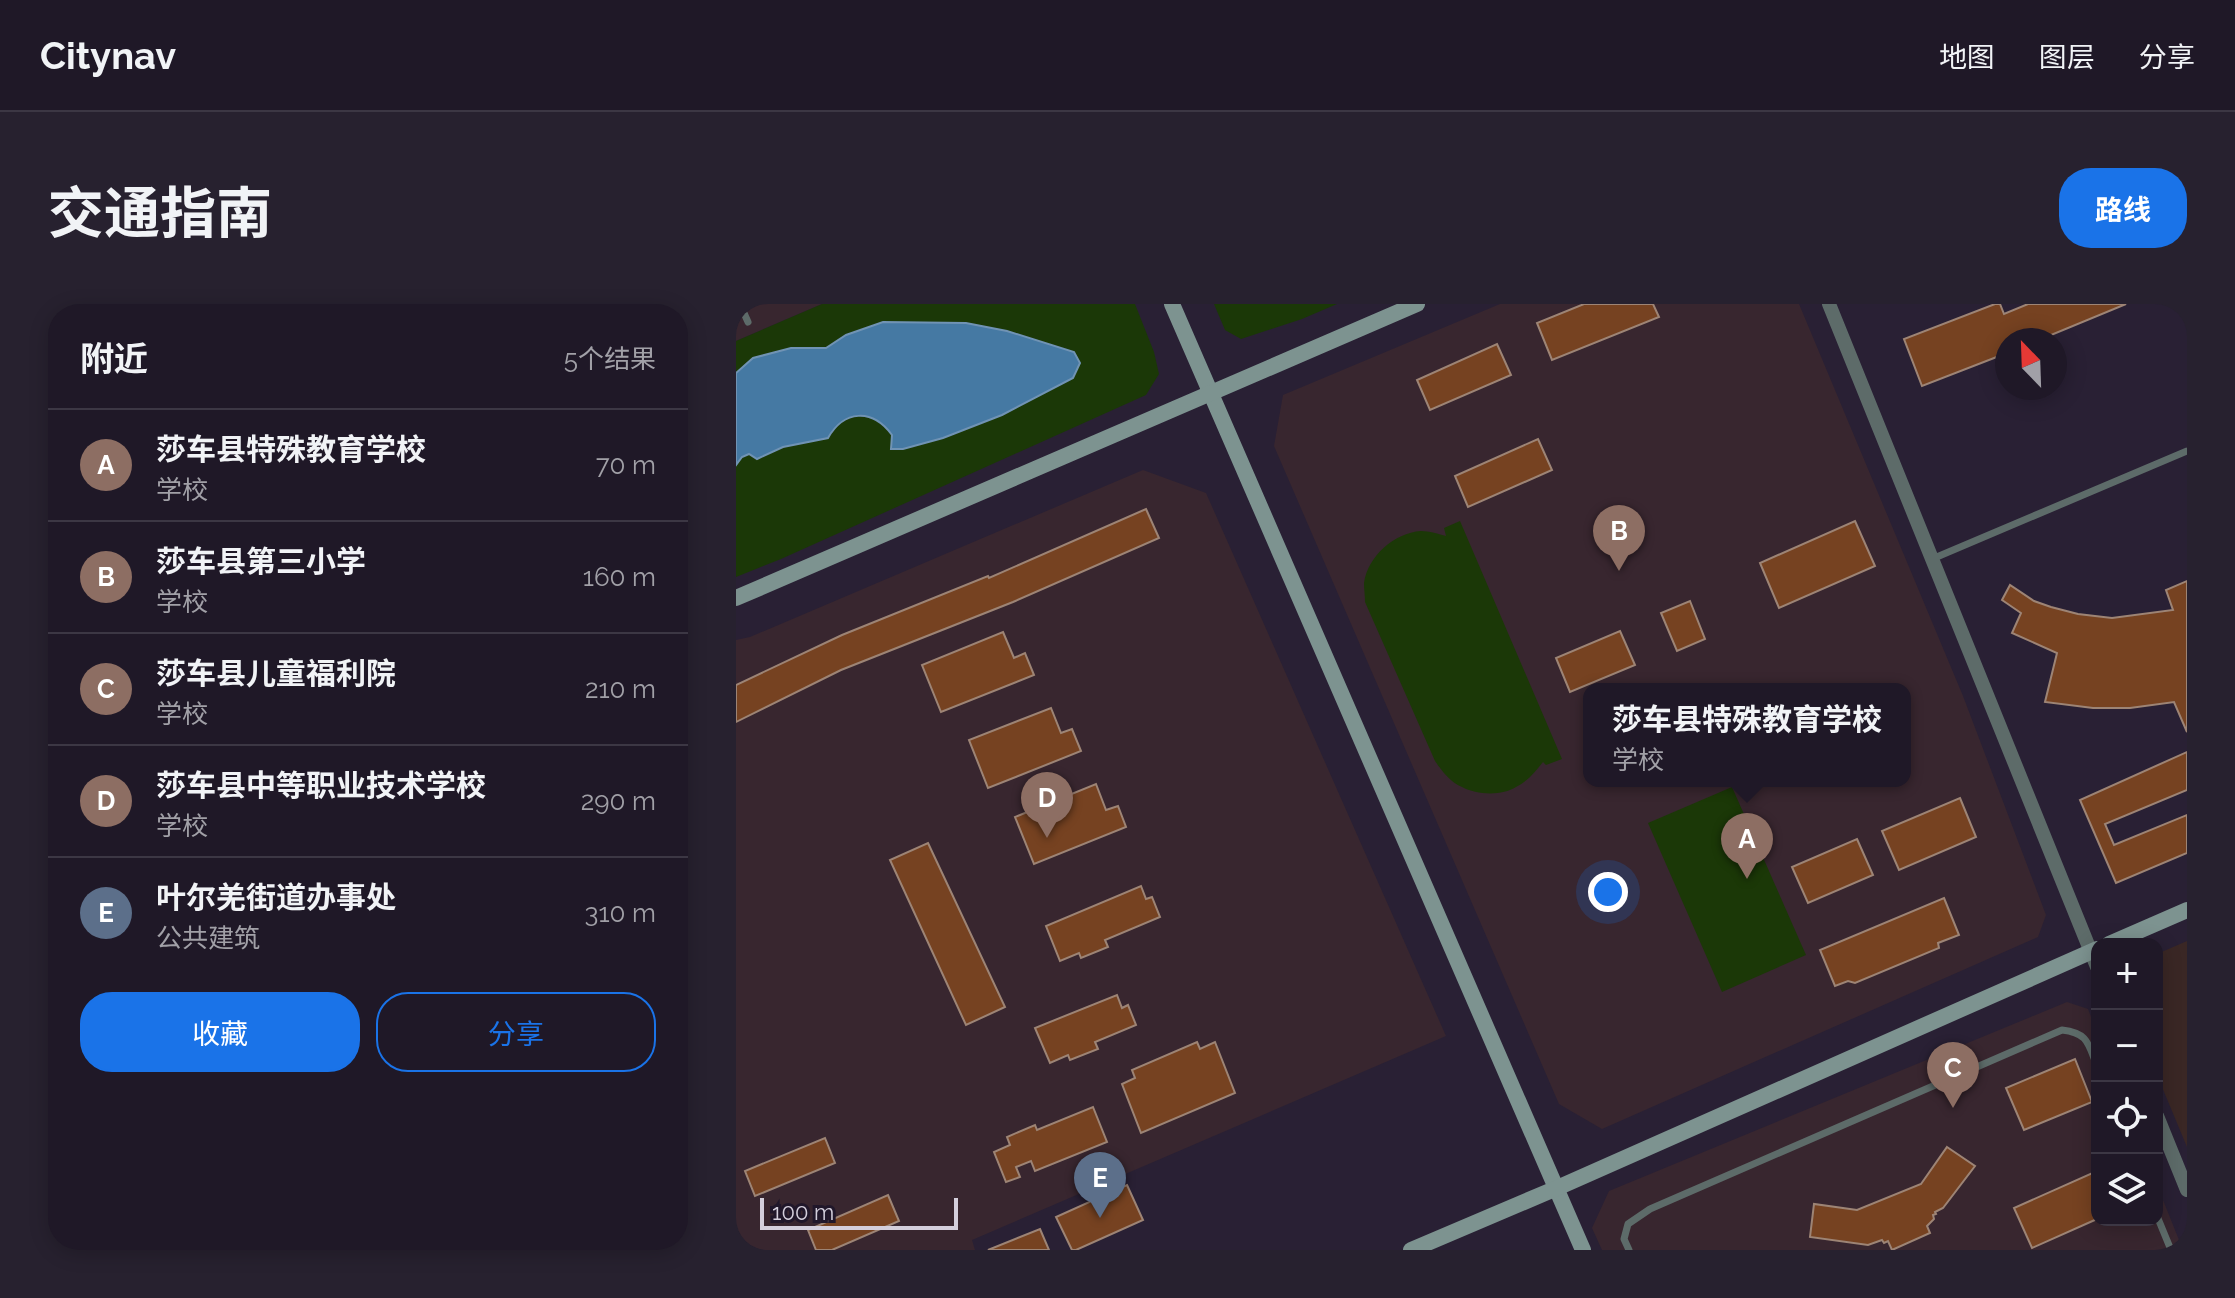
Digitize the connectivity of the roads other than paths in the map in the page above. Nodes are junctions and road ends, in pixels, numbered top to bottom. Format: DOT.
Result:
graph roads {
  1 [pos="740,304"];
  2 [pos="1172,304"];
  3 [pos="1417,304"];
  4 [pos="1829,304"];
  5 [pos="748,322"];
  6 [pos="1211,393"];
  7 [pos="2187,451"];
  8 [pos="1932,559"];
  9 [pos="736,598"];
  10 [pos="2187,910"];
  11 [pos="2123,938"];
  12 [pos="2091,946"];
  13 [pos="2091,958"];
  14 [pos="2091,1051"];
  15 [pos="2163,1131"];
  16 [pos="1557,1188"];
  17 [pos="2187,1190"];
  18 [pos="2161,1226"];
  19 [pos="1411,1250"];
  20 [pos="1583,1250"];
  21 [pos="1629,1250"];
  22 [pos="2171,1250"];
  1 -- 5 [label="lane"];
  2 -- 6 [label="street"];
  3 -- 6 [label="street"];
  4 -- 8 [label="street"];
  6 -- 9 [label="street"];
  6 -- 16 [label="street"];
  7 -- 8 [label="lane"];
  8 -- 12 [label="street"];
  10 -- 11 [label="street"];
  13 -- 16 [label="street"];
  14 -- 21 [label="lane"];
  15 -- 17 [label="street"];
  16 -- 19 [label="street"];
  16 -- 20 [label="street"];
  18 -- 22 [label="lane"];
}
